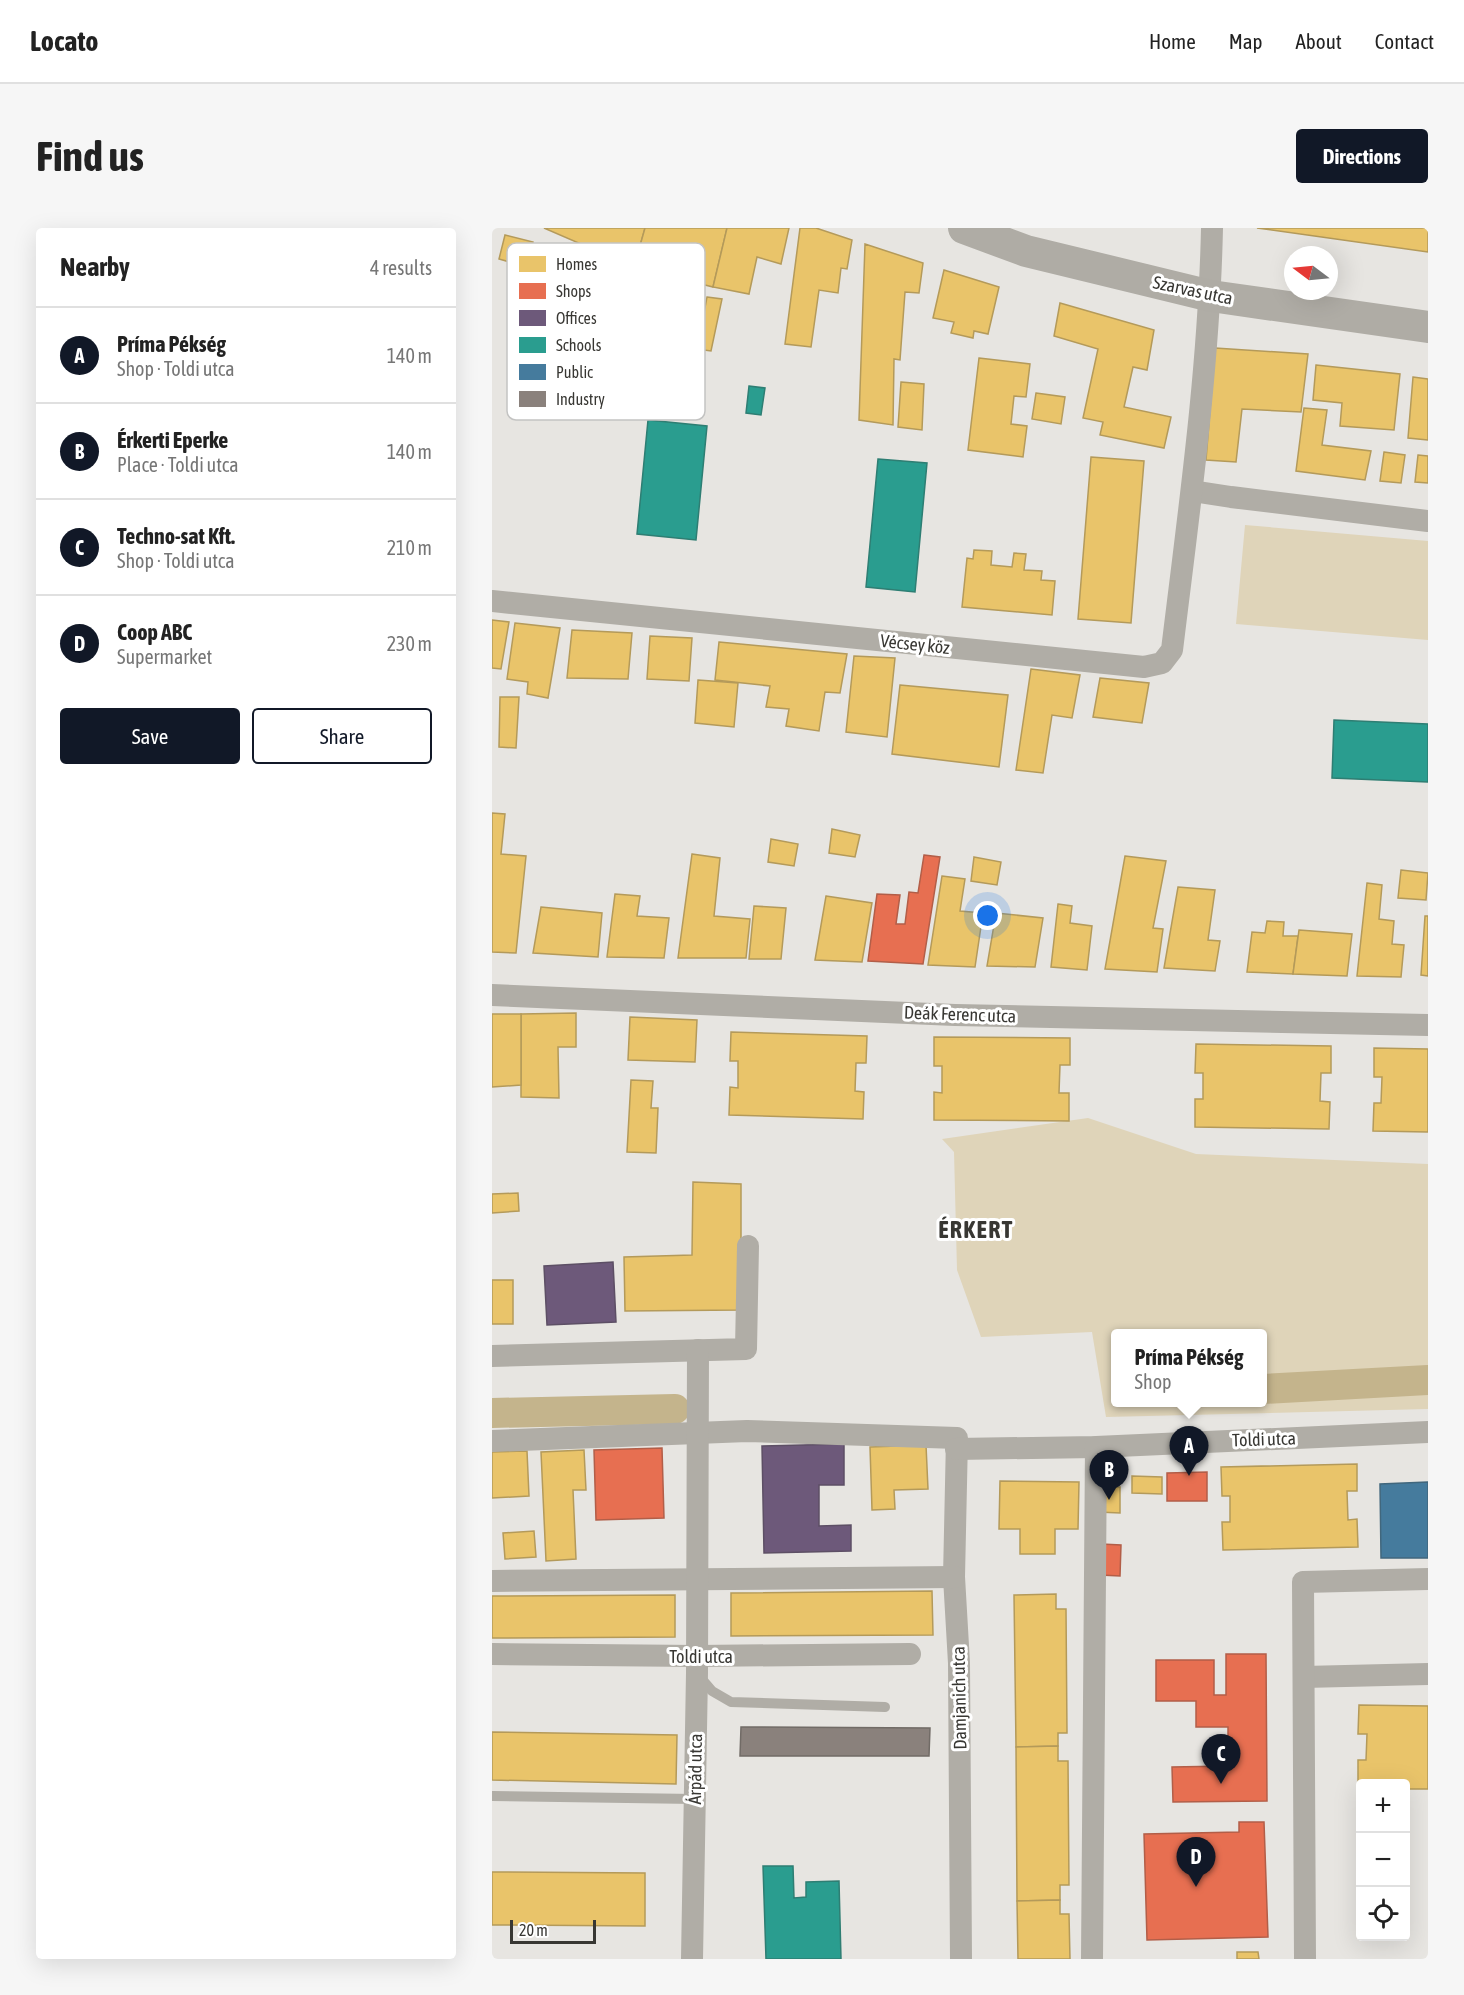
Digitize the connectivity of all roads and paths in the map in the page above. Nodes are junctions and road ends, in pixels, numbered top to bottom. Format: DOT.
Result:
graph roads {
  1 [pos="964,228"];
  2 [pos="1212,228"];
  3 [pos="1211,296"];
  4 [pos="1428,327"];
  5 [pos="1192,491"];
  6 [pos="1428,521"];
  7 [pos="492,601"];
  8 [pos="492,995"];
  9 [pos="1428,1025"];
  10 [pos="748,1246"];
  11 [pos="698,1350"];
  12 [pos="492,1356"];
  13 [pos="699,1432"];
  14 [pos="1428,1432"];
  15 [pos="492,1441"];
  16 [pos="957,1443"];
  17 [pos="1096,1446"];
  18 [pos="954,1577"];
  19 [pos="698,1579"];
  20 [pos="1428,1580"];
  21 [pos="492,1581"];
  22 [pos="492,1654"];
  23 [pos="910,1654"];
  24 [pos="697,1664"];
  25 [pos="1428,1674"];
  26 [pos="1304,1677"];
  27 [pos="885,1707"];
  28 [pos="492,1797"];
  29 [pos="695,1799"];
  30 [pos="692,1959"];
  31 [pos="961,1959"];
  32 [pos="1092,1959"];
  33 [pos="1305,1959"];
  1 -- 3 [label="street, Szarvas utca"];
  2 -- 3 [label="street, Vécsey köz"];
  3 -- 4 [label="street, Szarvas utca"];
  3 -- 5 [label="street, Vécsey köz"];
  5 -- 6 [label="street"];
  5 -- 7 [label="street, Vécsey köz"];
  8 -- 9 [label="street, Deák Ferenc utca"];
  10 -- 11 [label="street"];
  11 -- 12 [label="street"];
  11 -- 13 [label="street"];
  13 -- 15 [label="street, Toldi utca"];
  13 -- 16 [label="street, Toldi utca"];
  13 -- 19 [label="street"];
  14 -- 17 [label="street, Toldi utca"];
  16 -- 17 [label="street, Toldi utca"];
  16 -- 18 [label="street, Damjanich utca"];
  17 -- 32 [label="street"];
  18 -- 19 [label="street"];
  18 -- 31 [label="street, Damjanich utca"];
  19 -- 21 [label="street"];
  19 -- 24 [label="street, Árpád utca"];
  20 -- 26 [label="street"];
  22 -- 24 [label="street, Toldi utca"];
  23 -- 24 [label="street, Toldi utca"];
  24 -- 27 [label="lane"];
  24 -- 29 [label="street, Árpád utca"];
  25 -- 26 [label="street"];
  26 -- 33 [label="street"];
  28 -- 29 [label="lane"];
  29 -- 30 [label="street, Árpád utca"];
}
